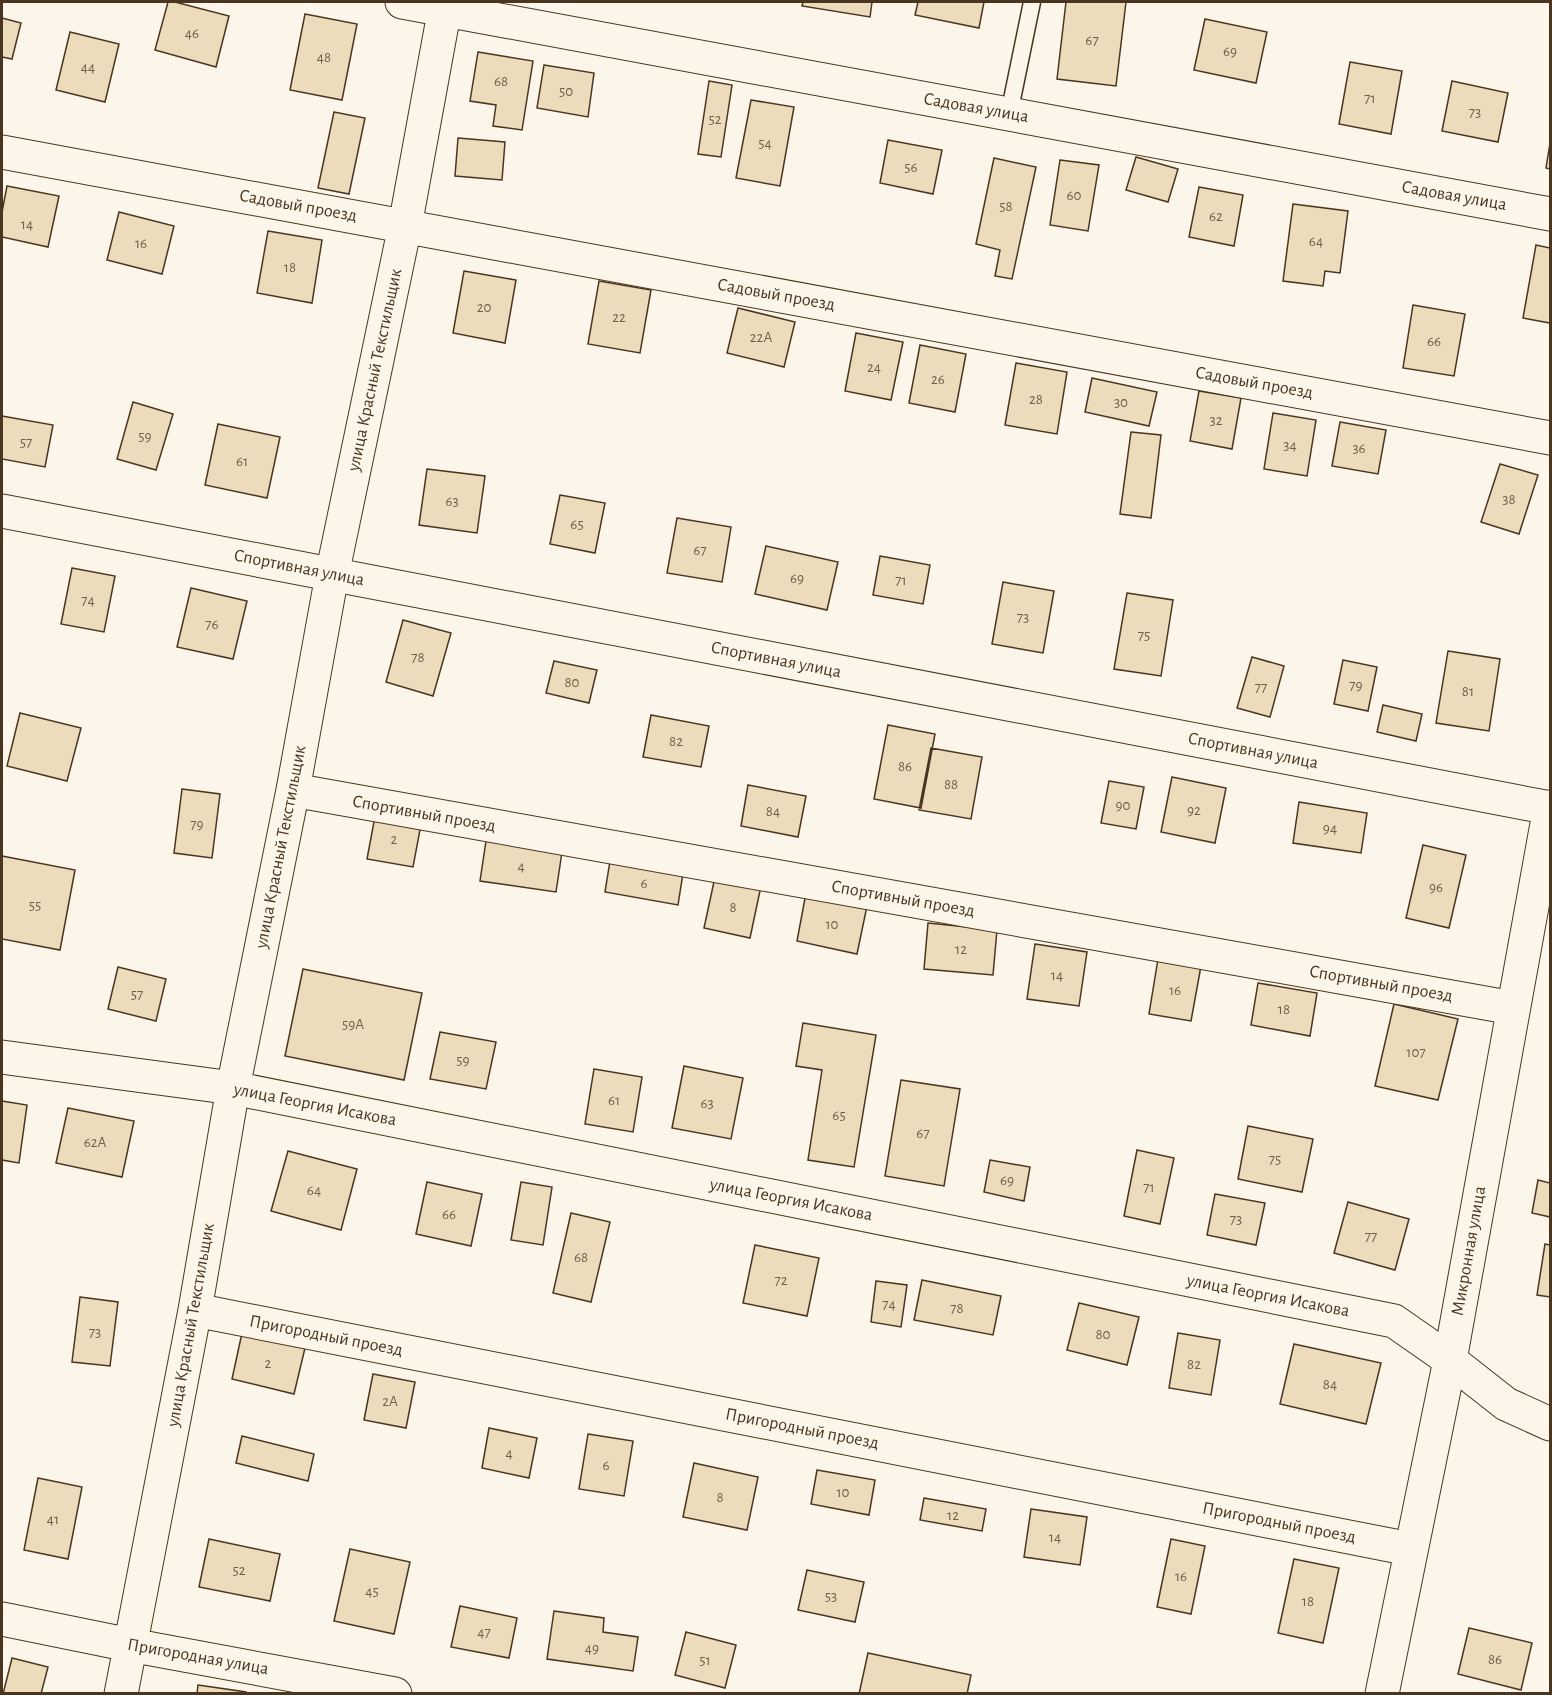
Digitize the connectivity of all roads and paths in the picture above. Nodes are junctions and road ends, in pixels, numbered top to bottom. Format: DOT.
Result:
graph roads {
  1 [pos="402,2"];
  2 [pos="1032,2"];
  3 [pos="445,6"];
  4 [pos="1010,114"];
  5 [pos="2,152"];
  6 [pos="1551,214"];
  7 [pos="405,226"];
  8 [pos="1551,438"];
  9 [pos="2,511"];
  10 [pos="332,575"];
  11 [pos="293,790"];
  12 [pos="1550,808"];
  13 [pos="1513,1008"];
  14 [pos="2,1057"];
  15 [pos="233,1088"];
  16 [pos="195,1310"];
  17 [pos="1450,1360"];
  18 [pos="1551,1424"];
  19 [pos="1410,1549"];
  20 [pos="2,1619"];
  21 [pos="130,1645"];
  22 [pos="121,1694"];
  23 [pos="394,1694"];
  24 [pos="1382,1694"];
  1 -- 3 [label="street, Садовая улица"];
  2 -- 4 [label="lane"];
  3 -- 4 [label="street, Садовая улица"];
  3 -- 7 [label="street, улица Красный Текстильщик"];
  4 -- 6 [label="street, Садовая улица"];
  5 -- 7 [label="street, Садовый проезд"];
  7 -- 8 [label="street, Садовый проезд"];
  7 -- 10 [label="street, улица Красный Текстильщик"];
  9 -- 10 [label="street, Спортивная улица"];
  10 -- 11 [label="street, улица Красный Текстильщик"];
  10 -- 12 [label="street, Спортивная улица"];
  11 -- 13 [label="street, Спортивный проезд"];
  11 -- 15 [label="street, улица Красный Текстильщик"];
  12 -- 13 [label="street, Микронная улица"];
  13 -- 17 [label="street, Микронная улица"];
  14 -- 15 [label="street, улица Георгия Исакова"];
  15 -- 16 [label="street, улица Красный Текстильщик"];
  15 -- 17 [label="street, улица Георгия Исакова"];
  16 -- 19 [label="street, Пригородный проезд"];
  16 -- 21 [label="street, улица Красный Текстильщик"];
  17 -- 18 [label="street, улица Георгия Исакова"];
  17 -- 19 [label="street, Микронная улица"];
  19 -- 24 [label="street, Микронная улица"];
  20 -- 21 [label="street, Пригородная улица"];
  21 -- 22 [label="street, улица Красный Текстильщик"];
  21 -- 23 [label="street, Пригородная улица"];
}
